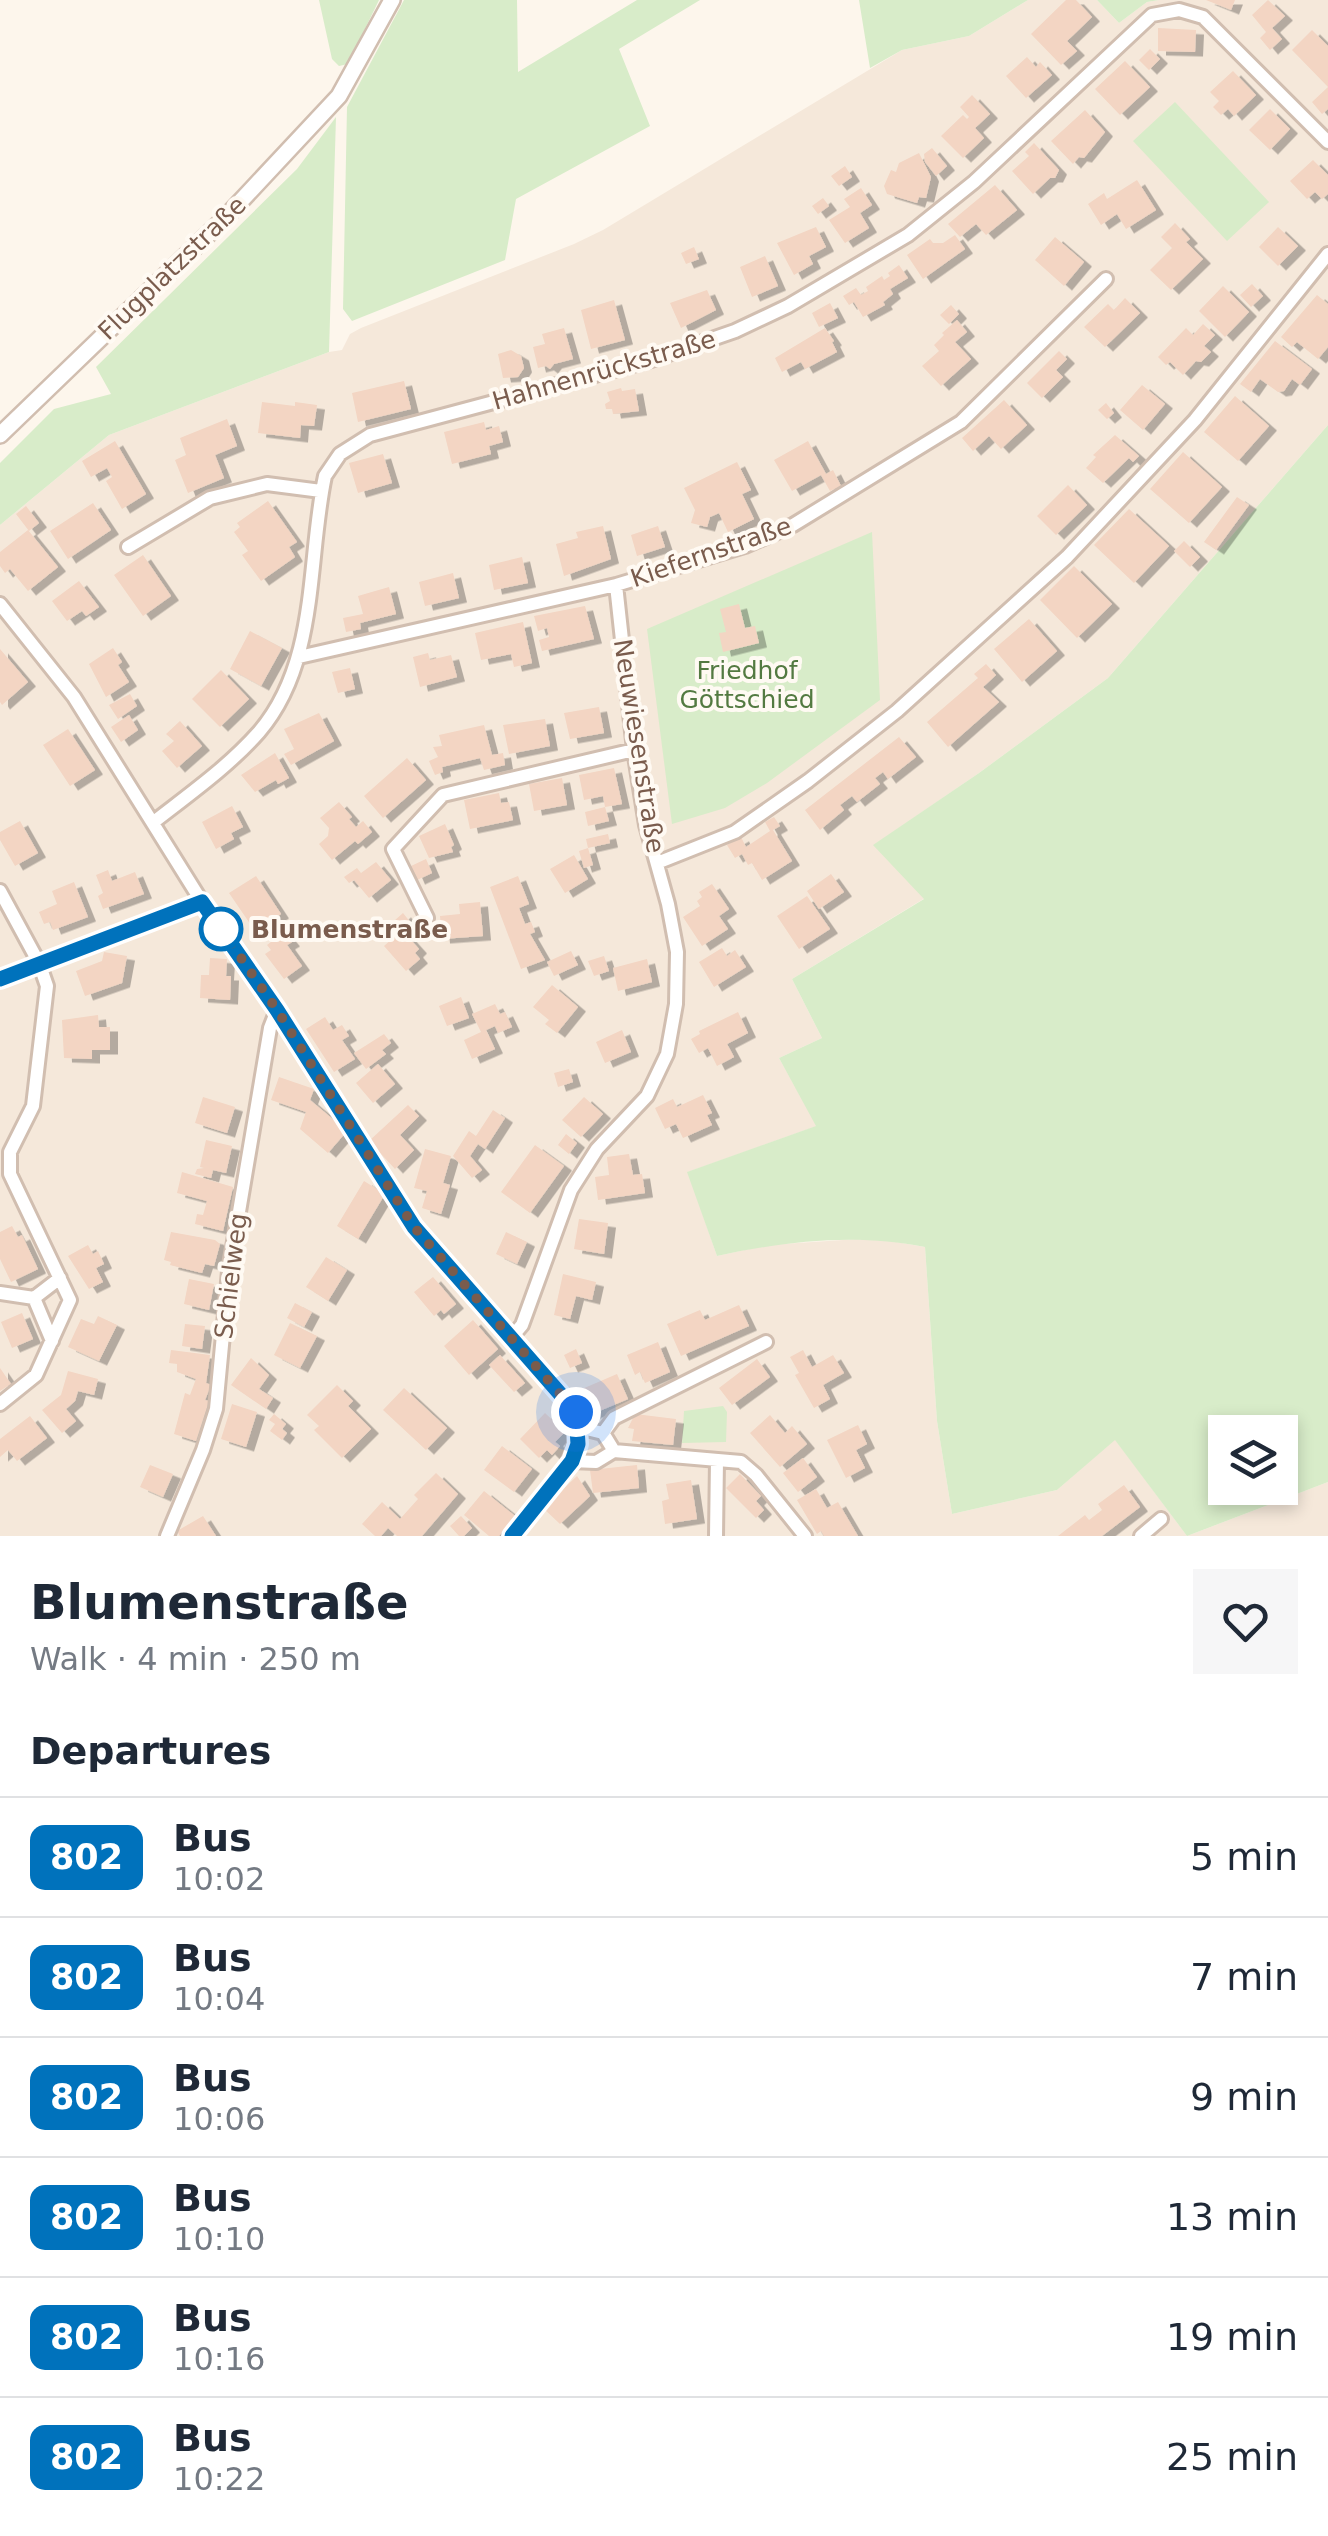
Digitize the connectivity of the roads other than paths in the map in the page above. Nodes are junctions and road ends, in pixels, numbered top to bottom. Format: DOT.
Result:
graph roads {
  1 [pos="392,0"];
  2 [pos="1328,142"];
  3 [pos="1328,254"];
  4 [pos="1106,278"];
  5 [pos="0,435"];
  6 [pos="321,492"];
  7 [pos="128,547"];
  8 [pos="616,585"];
  9 [pos="0,604"];
  10 [pos="298,656"];
  11 [pos="634,750"];
  12 [pos="155,821"];
  13 [pos="656,862"];
  14 [pos="0,890"];
  15 [pos="202,902"];
  16 [pos="427,918"];
  17 [pos="39,963"];
  18 [pos="0,979"];
  19 [pos="277,1010"];
  20 [pos="60,1278"];
  21 [pos="0,1293"];
  22 [pos="34,1298"];
  23 [pos="510,1338"];
  24 [pos="52,1341"];
  25 [pos="766,1342"];
  26 [pos="0,1404"];
  27 [pos="578,1427"];
  28 [pos="603,1434"];
  29 [pos="614,1451"];
  30 [pos="717,1460"];
  31 [pos="572,1461"];
  32 [pos="1161,1520"];
  33 [pos="167,1536"];
  34 [pos="512,1536"];
  35 [pos="716,1536"];
  36 [pos="805,1536"];
  37 [pos="1142,1536"];
  1 -- 5 [label="street, Flugplatzstraße"];
  2 -- 6 [label="street, Hahnenrückstraße"];
  3 -- 13 [label="street"];
  4 -- 8 [label="street, Kiefernstraße"];
  6 -- 7 [label="street"];
  6 -- 10 [label="street, Hahnenrückstraße"];
  8 -- 10 [label="street, Kiefernstraße"];
  8 -- 11 [label="street, Neuwiesenstraße"];
  9 -- 12 [label="street"];
  10 -- 12 [label="street, Hahnenrückstraße"];
  11 -- 13 [label="street, Neuwiesenstraße"];
  11 -- 16 [label="street"];
  12 -- 15 [label="street"];
  13 -- 23 [label="street, Neuwiesenstraße"];
  14 -- 17 [label="street"];
  15 -- 17 [label="street"];
  15 -- 19 [label="street"];
  17 -- 18 [label="street"];
  17 -- 20 [label="street"];
  19 -- 23 [label="street"];
  19 -- 33 [label="street, Schielweg"];
  20 -- 22 [label="street"];
  20 -- 24 [label="street"];
  21 -- 22 [label="street"];
  22 -- 24 [label="street"];
  23 -- 27 [label="street"];
  24 -- 26 [label="street"];
  25 -- 28 [label="street"];
  27 -- 28 [label="street"];
  27 -- 31 [label="street"];
  28 -- 29 [label="street"];
  29 -- 30 [label="street"];
  29 -- 31 [label="street"];
  30 -- 35 [label="street"];
  30 -- 36 [label="street"];
  31 -- 34 [label="street"];
  32 -- 37 [label="street"];
}
